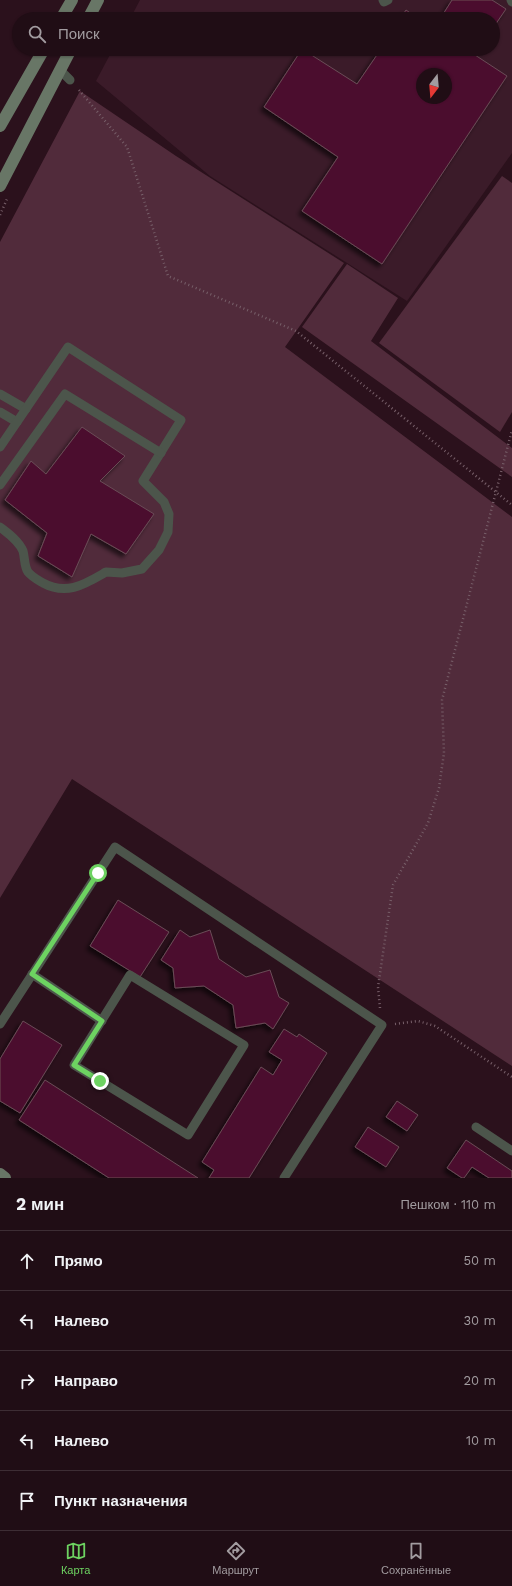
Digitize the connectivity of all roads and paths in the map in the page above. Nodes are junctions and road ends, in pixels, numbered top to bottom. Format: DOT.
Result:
graph roads {
  1 [pos="72,0"];
  2 [pos="98,0"];
  3 [pos="383,0"];
  4 [pos="388,0"];
  5 [pos="65,12"];
  6 [pos="92,12"];
  7 [pos="40,56"];
  8 [pos="67,56"];
  9 [pos="60,70"];
  10 [pos="70,80"];
  11 [pos="0,126"];
  12 [pos="0,186"];
  13 [pos="0,394"];
  14 [pos="26,409"];
  15 [pos="0,412"];
  16 [pos="17,422"];
  17 [pos="512,430"];
  18 [pos="0,448"];
  19 [pos="161,453"];
  20 [pos="0,485"];
  21 [pos="495,492"];
  22 [pos="512,506"];
  23 [pos="0,526"];
  24 [pos="32,974"];
  25 [pos="102,1021"];
  26 [pos="0,1024"];
  27 [pos="382,1026"];
  28 [pos="512,1077"];
  29 [pos="476,1127"];
  30 [pos="512,1151"];
  31 [pos="0,1174"];
  32 [pos="4,1178"];
  33 [pos="284,1178"];
  1 -- 5 [label="main road"];
  2 -- 6 [label="main road"];
  3 -- 4 [label="lane"];
  7 -- 11 [label="main road"];
  8 -- 9 [label="main road"];
  9 -- 10 [label="lane"];
  9 -- 12 [label="main road"];
  10 -- 21 [label="path"];
  13 -- 14 [label="lane"];
  14 -- 16 [label="lane"];
  14 -- 19 [label="lane"];
  15 -- 16 [label="lane"];
  16 -- 18 [label="lane"];
  17 -- 21 [label="path"];
  19 -- 20 [label="lane"];
  19 -- 23 [label="lane"];
  21 -- 22 [label="path"];
  21 -- 27 [label="path"];
  24 -- 25 [label="lane"];
  24 -- 26 [label="lane"];
  24 -- 27 [label="lane"];
  25 -- 25 [label="lane"];
  27 -- 28 [label="path"];
  27 -- 33 [label="lane"];
  29 -- 30 [label="lane"];
  31 -- 32 [label="main road"];
}
